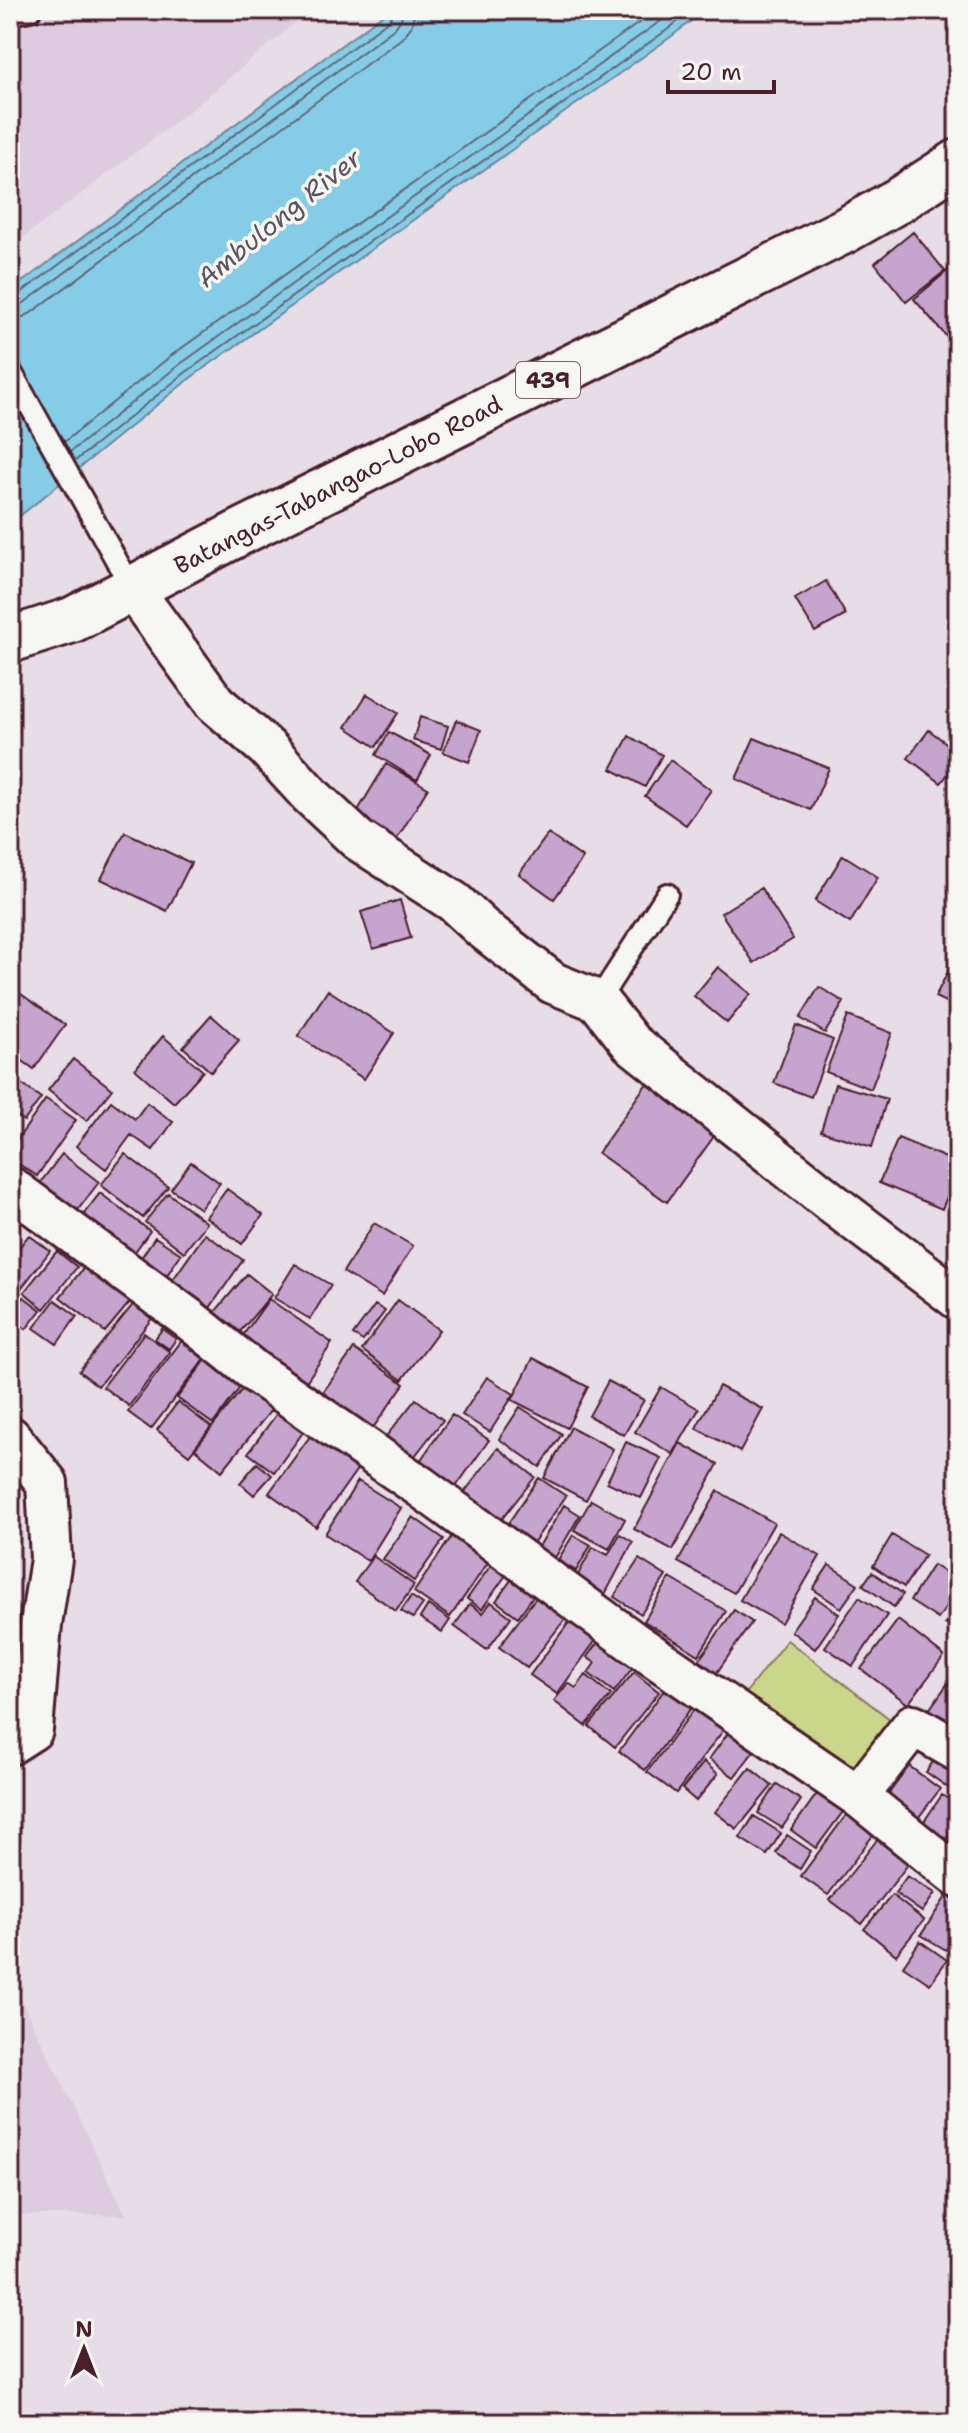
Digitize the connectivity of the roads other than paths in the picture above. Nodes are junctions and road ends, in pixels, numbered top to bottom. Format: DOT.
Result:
graph roads {
  1 [pos="30,10"];
  2 [pos="10,14"];
  3 [pos="956,167"];
  4 [pos="10,370"];
  5 [pos="133,590"];
  6 [pos="10,640"];
  7 [pos="667,894"];
  8 [pos="598,1001"];
  9 [pos="10,1187"];
  10 [pos="958,1299"];
  11 [pos="10,1437"];
  12 [pos="26,1624"];
  13 [pos="10,1744"];
  14 [pos="958,1751"];
  15 [pos="858,1796"];
  16 [pos="958,1877"];
  1 -- 2 [label="lane"];
  3 -- 5 [label="main road, Batangas-Tabangao-Lobo Road / 439"];
  4 -- 5 [label="lane"];
  5 -- 6 [label="main road, Batangas-Tabangao-Lobo Road / 439"];
  5 -- 8 [label="street"];
  7 -- 8 [label="lane"];
  8 -- 10 [label="street"];
  9 -- 15 [label="street"];
  11 -- 12 [label="street"];
  12 -- 13 [label="street"];
  14 -- 15 [label="street"];
  15 -- 16 [label="street"];
}
